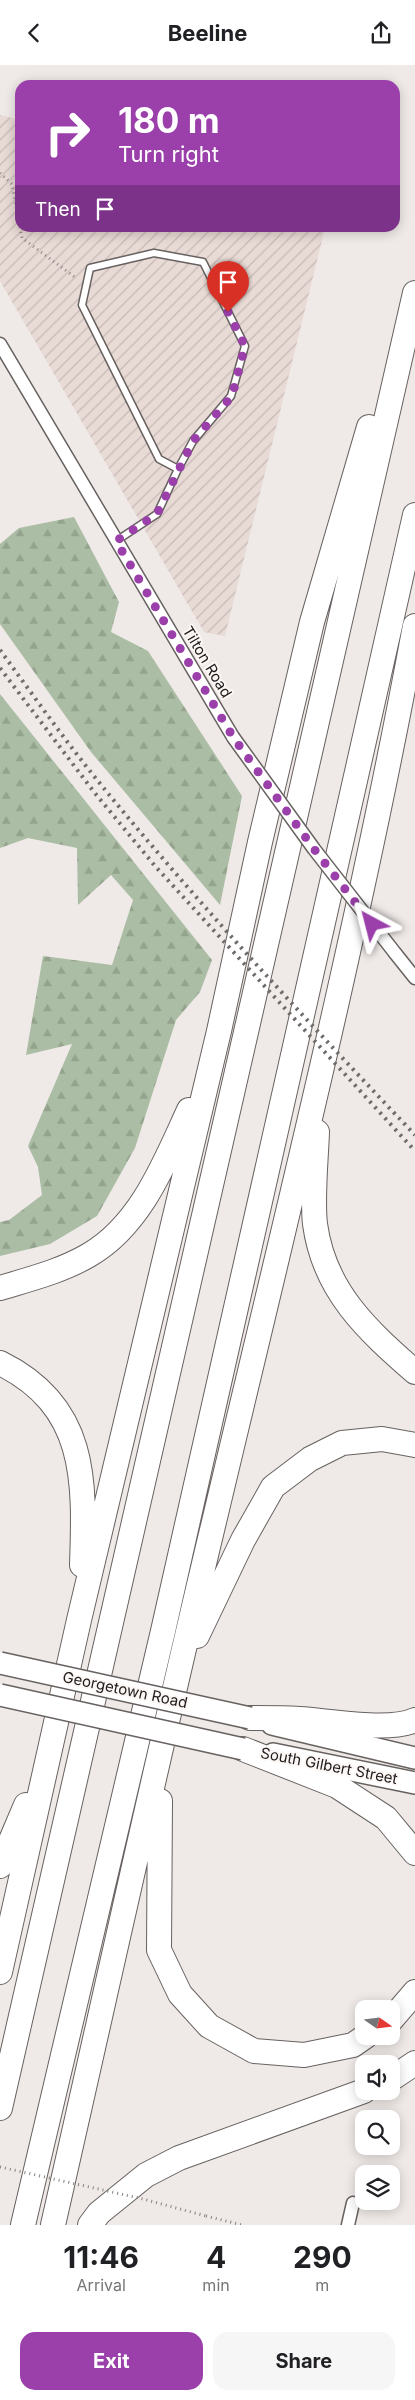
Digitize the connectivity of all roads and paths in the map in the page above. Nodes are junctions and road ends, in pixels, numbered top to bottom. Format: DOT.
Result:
graph roads {
  1 [pos="0,173"];
  2 [pos="15,200"];
  3 [pos="21,232"];
  4 [pos="87,286"];
  5 [pos="415,293"];
  6 [pos="0,344"];
  7 [pos="178,469"];
  8 [pos="415,515"];
  9 [pos="116,541"];
  10 [pos="415,626"];
  11 [pos="415,978"];
  12 [pos="219,1031"];
  13 [pos="318,1086"];
  14 [pos="0,1288"];
  15 [pos="0,1363"];
  16 [pos="415,1372"];
  17 [pos="415,1445"];
  18 [pos="79,1620"];
  19 [pos="0,1663"];
  20 [pos="176,1681"];
  21 [pos="0,1695"];
  22 [pos="250,1718"];
  23 [pos="415,1720"];
  24 [pos="243,1749"];
  25 [pos="50,1751"];
  26 [pos="160,1758"];
  27 [pos="415,1758"];
  28 [pos="415,1783"];
  29 [pos="415,1853"];
  30 [pos="0,1866"];
  31 [pos="0,1971"];
  32 [pos="415,1992"];
  33 [pos="400,2010"];
  34 [pos="355,2044"];
  35 [pos="415,2063"];
  36 [pos="400,2073"];
  37 [pos="355,2094"];
  38 [pos="0,2108"];
  39 [pos="0,2167"];
  40 [pos="353,2203"];
  41 [pos="23,2225"];
  42 [pos="53,2225"];
  43 [pos="90,2225"];
  44 [pos="242,2225"];
  45 [pos="348,2225"];
  1 -- 2 [label="path"];
  3 -- 4 [label="path"];
  4 -- 7 [label="lane"];
  4 -- 7 [label="lane"];
  5 -- 12 [label="highway"];
  5 -- 38 [label="highway"];
  6 -- 9 [label="street, Tilton Road"];
  7 -- 9 [label="lane"];
  8 -- 41 [label="highway"];
  9 -- 11 [label="street, Tilton Road, bridge"];
  10 -- 13 [label="highway"];
  12 -- 14 [label="highway"];
  12 -- 18 [label="highway"];
  13 -- 16 [label="highway"];
  13 -- 20 [label="highway"];
  15 -- 18 [label="highway"];
  17 -- 20 [label="highway"];
  18 -- 25 [label="highway"];
  19 -- 22 [label="main road, Georgetown Road, bridge"];
  20 -- 26 [label="highway"];
  21 -- 24 [label="main road, Georgetown Road, bridge"];
  22 -- 23 [label="highway"];
  22 -- 27 [label="main road, South Gilbert Street"];
  24 -- 28 [label="main road, South Gilbert Street"];
  24 -- 29 [label="highway"];
  25 -- 30 [label="highway"];
  25 -- 31 [label="highway"];
  26 -- 34 [label="highway"];
  26 -- 42 [label="highway"];
  32 -- 33 [label="highway"];
  35 -- 36 [label="highway"];
  37 -- 43 [label="highway"];
  39 -- 44 [label="path, bridge"];
  40 -- 45 [label="street"];
}
